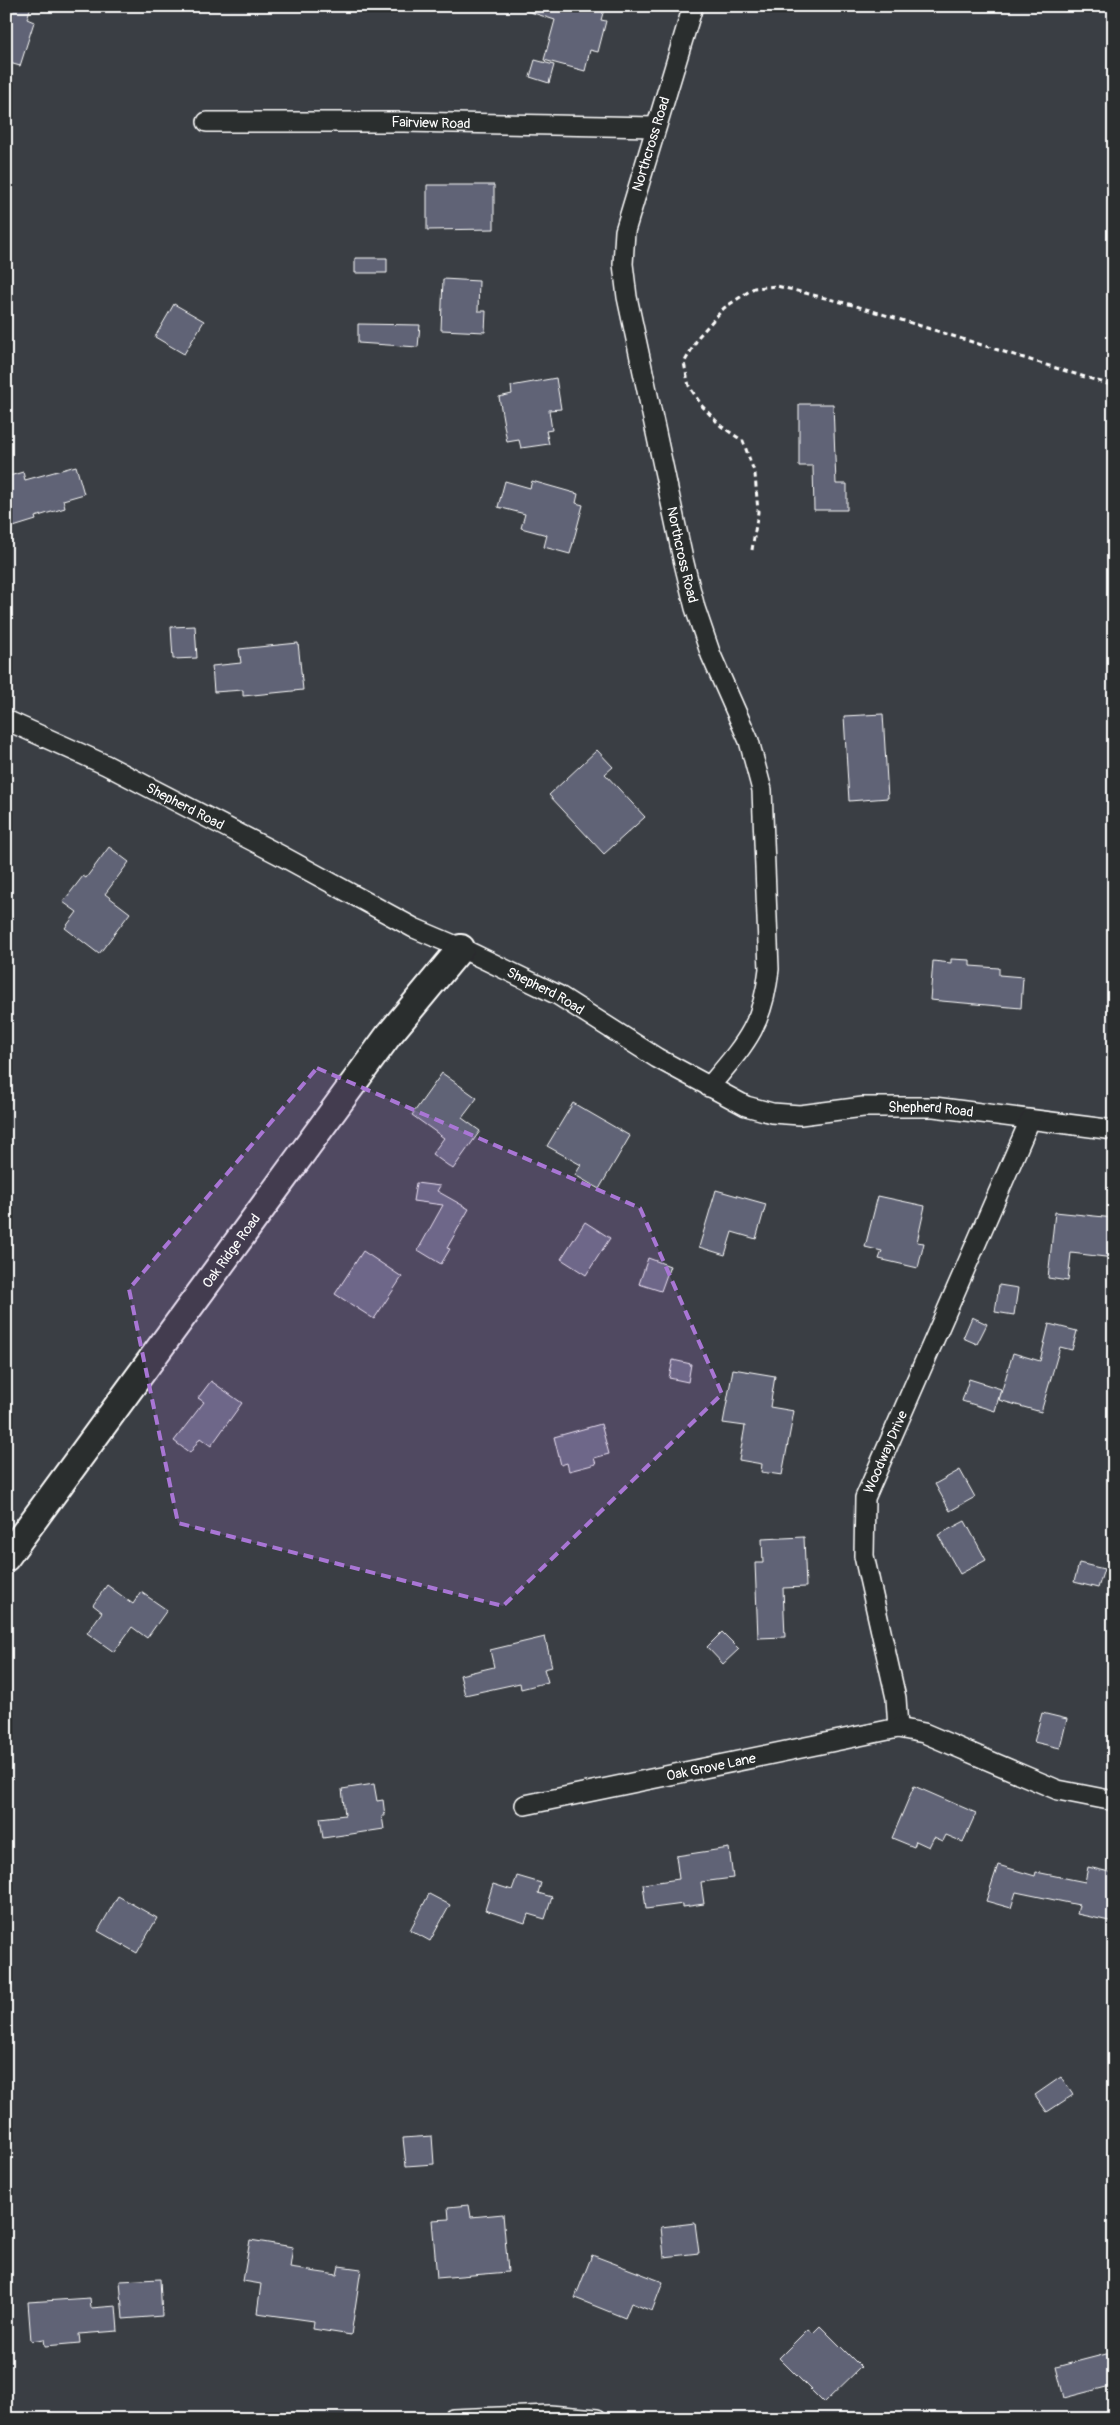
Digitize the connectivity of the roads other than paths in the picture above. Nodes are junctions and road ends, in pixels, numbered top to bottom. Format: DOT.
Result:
graph roads {
  1 [pos="693,6"];
  2 [pos="207,122"];
  3 [pos="655,126"];
  4 [pos="6,720"];
  5 [pos="461,948"];
  6 [pos="709,1087"];
  7 [pos="1030,1120"];
  8 [pos="1114,1130"];
  9 [pos="6,1558"];
  10 [pos="898,1728"];
  11 [pos="1114,1801"];
  12 [pos="525,1805"];
  13 [pos="453,2419"];
  14 [pos="597,2419"];
  1 -- 3 [label="street, Northcross Road"];
  2 -- 3 [label="street, Fairview Road"];
  3 -- 6 [label="street, Northcross Road"];
  4 -- 5 [label="street, Shepherd Road"];
  5 -- 6 [label="street, Shepherd Road"];
  5 -- 9 [label="street, Oak Ridge Road"];
  6 -- 7 [label="street, Shepherd Road"];
  7 -- 8 [label="street, Shepherd Road"];
  7 -- 10 [label="street, Woodway Drive"];
  10 -- 11 [label="street"];
  10 -- 12 [label="street, Oak Grove Lane"];
  13 -- 14 [label="street"];
}
